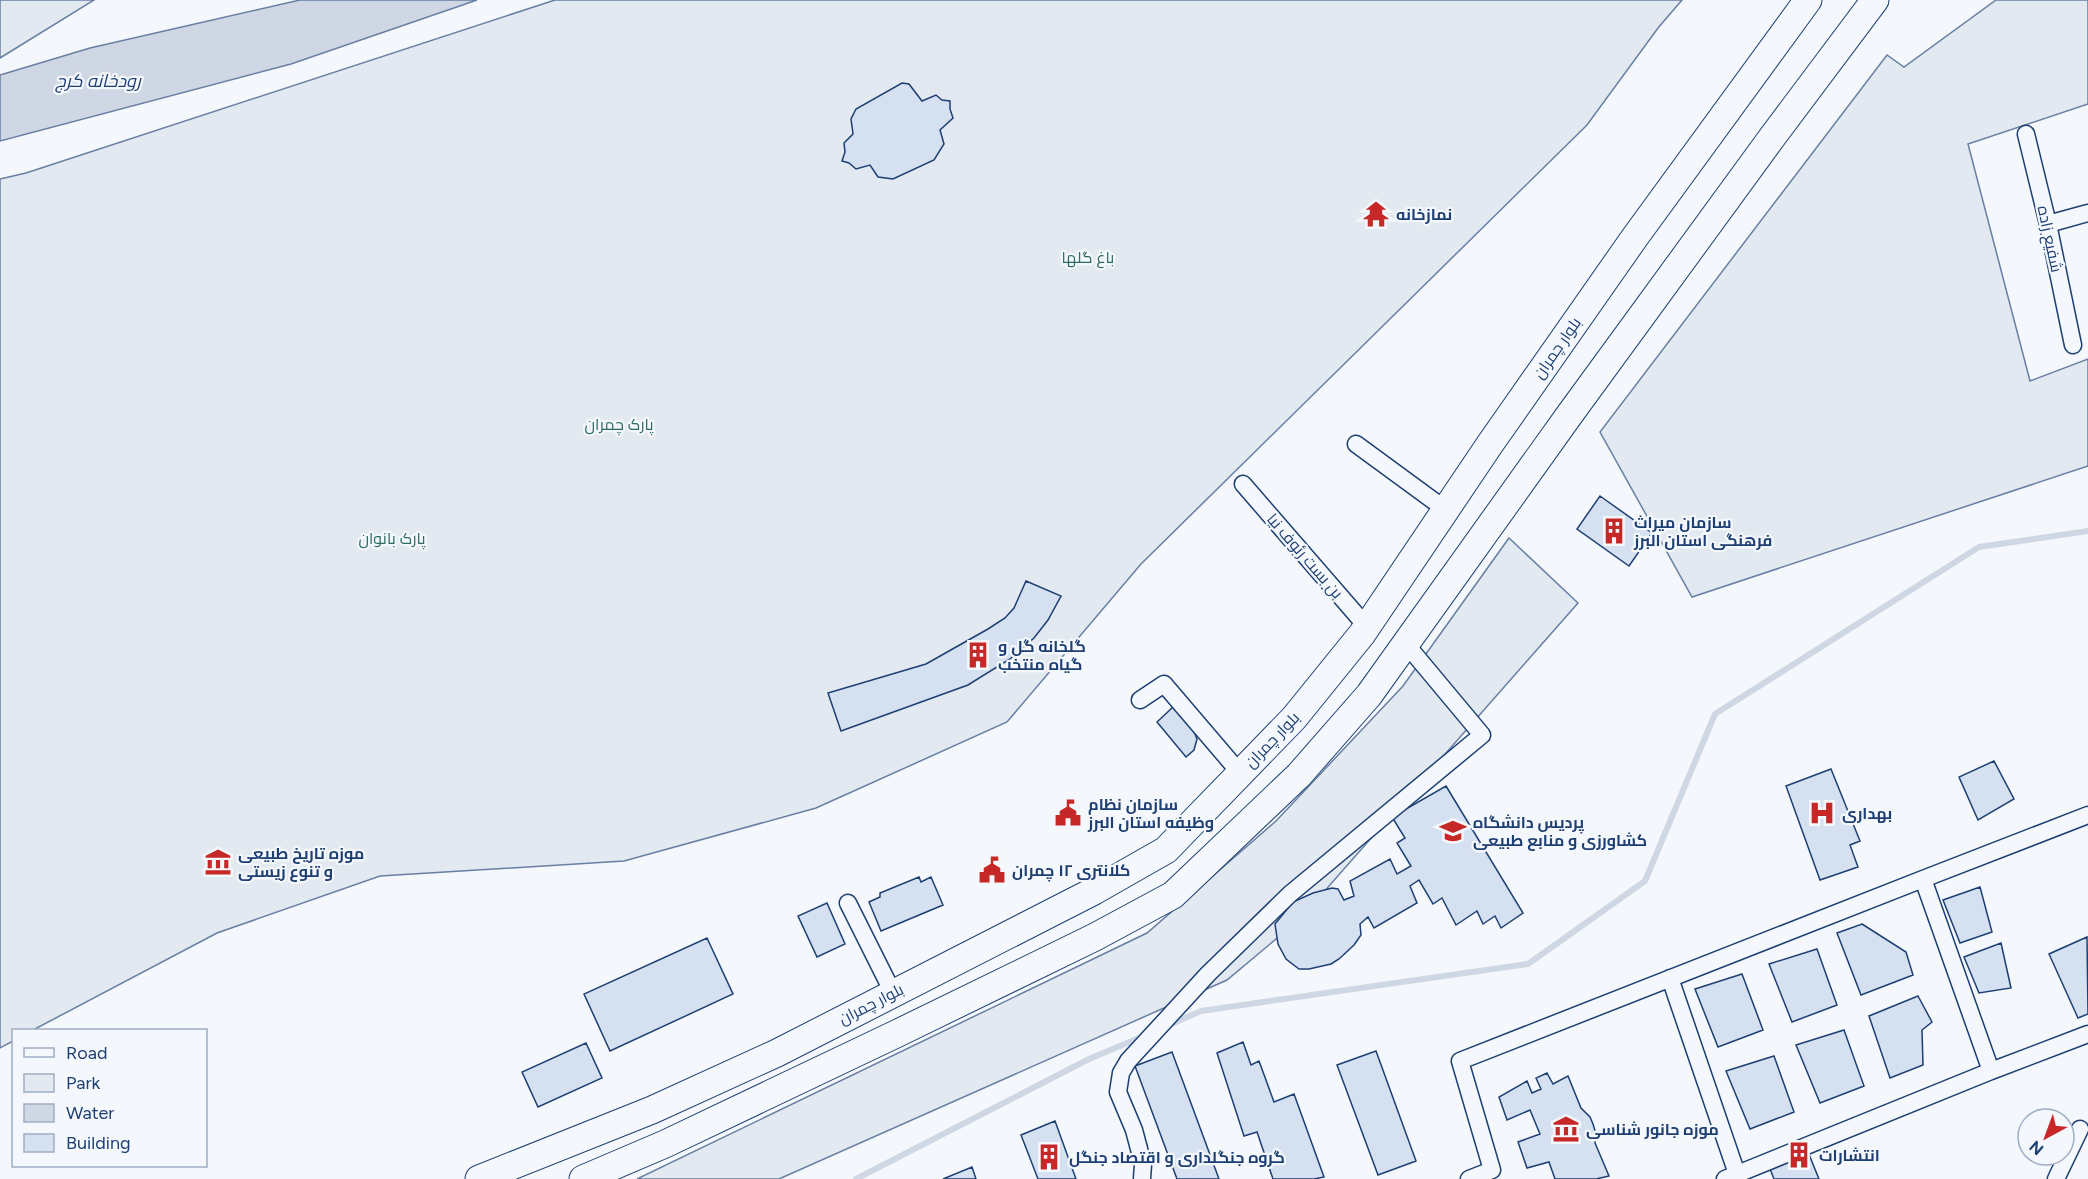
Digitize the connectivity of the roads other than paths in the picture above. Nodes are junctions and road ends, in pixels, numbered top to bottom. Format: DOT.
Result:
graph roads {
  1 [pos="1809,0"];
  2 [pos="1875,0"];
  3 [pos="2026,134"];
  4 [pos="2088,213"];
  5 [pos="2048,224"];
  6 [pos="2073,345"];
  7 [pos="1356,444"];
  8 [pos="1243,484"];
  9 [pos="1446,510"];
  10 [pos="1367,627"];
  11 [pos="1406,644"];
  12 [pos="1140,700"];
  13 [pos="1240,772"];
  14 [pos="2088,815"];
  15 [pos="1923,879"];
  16 [pos="848,903"];
  17 [pos="1670,978"];
  18 [pos="893,993"];
  19 [pos="2088,1034"];
  20 [pos="1991,1071"];
  21 [pos="2080,1129"];
  22 [pos="1494,1175"];
  23 [pos="1731,1177"];
  24 [pos="479,1179"];
  25 [pos="583,1179"];
  26 [pos="1142,1179"];
  27 [pos="1469,1179"];
  28 [pos="2056,1179"];
  1 -- 9 [label="main road, بلوار چمران"];
  2 -- 11 [label="main road"];
  3 -- 5 [label="street, شفیع زاده"];
  4 -- 5 [label="street"];
  5 -- 6 [label="street, شفیع زاده"];
  7 -- 9 [label="street"];
  8 -- 10 [label="street, بن بست رئوف نیا"];
  9 -- 10 [label="main road, بلوار چمران"];
  10 -- 13 [label="main road, بلوار چمران"];
  11 -- 25 [label="main road"];
  11 -- 26 [label="street"];
  12 -- 13 [label="street"];
  13 -- 18 [label="main road, بلوار چمران"];
  14 -- 15 [label="street"];
  15 -- 17 [label="street"];
  15 -- 20 [label="street"];
  16 -- 18 [label="street"];
  17 -- 22 [label="street"];
  17 -- 23 [label="street"];
  18 -- 24 [label="main road, بلوار چمران"];
  19 -- 20 [label="street"];
  20 -- 23 [label="street"];
  21 -- 28 [label="street"];
  22 -- 27 [label="street"];
}
